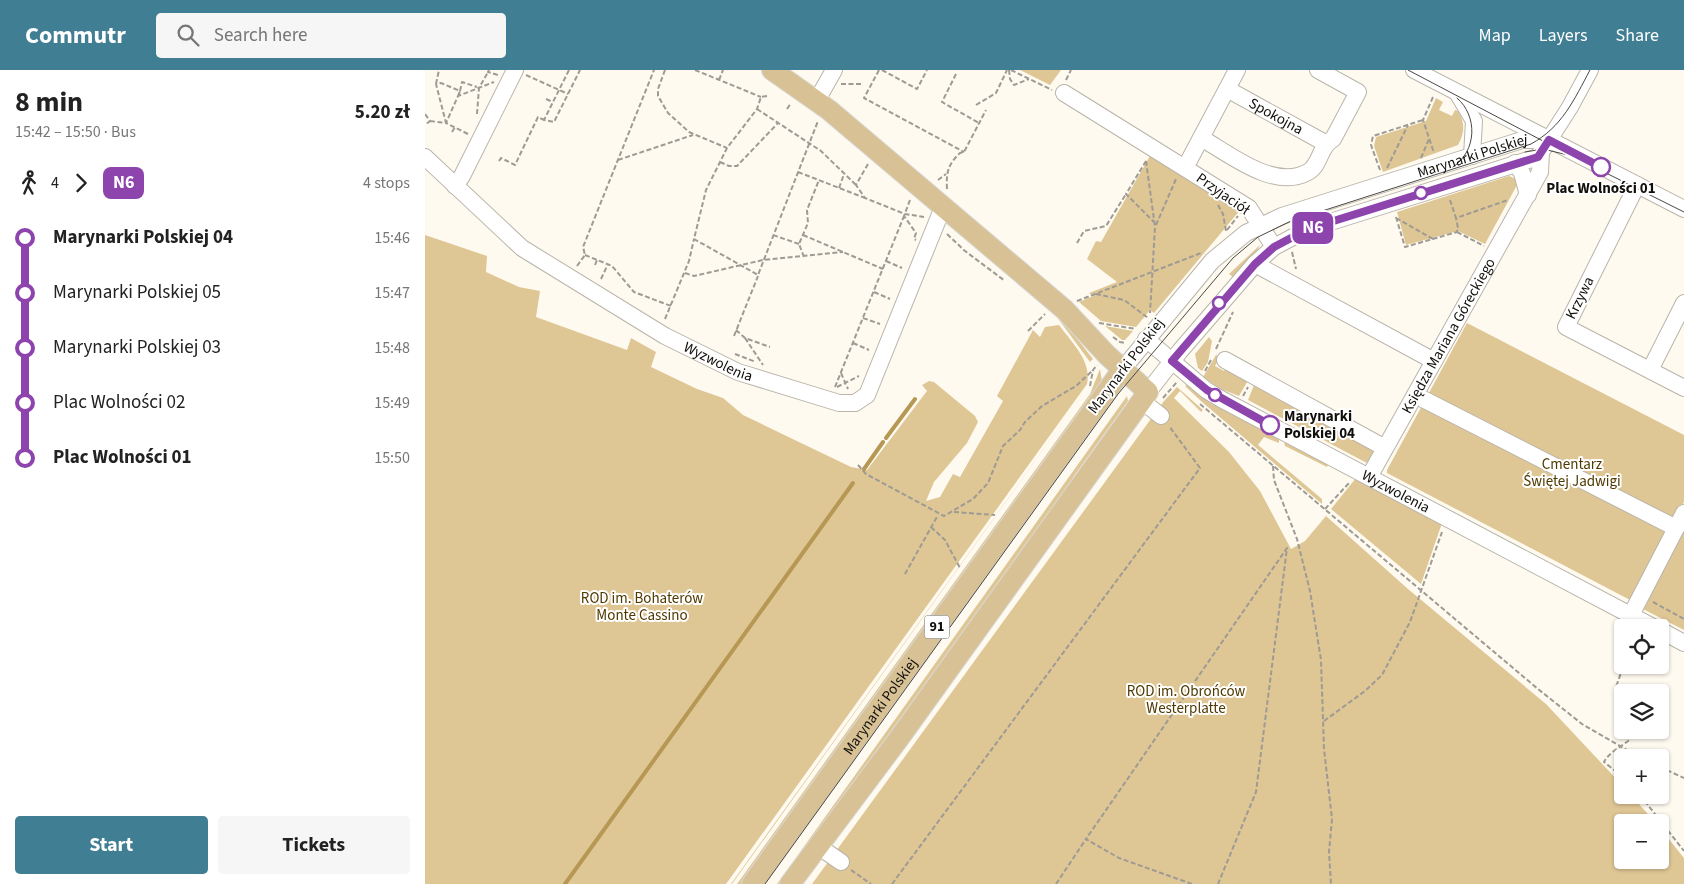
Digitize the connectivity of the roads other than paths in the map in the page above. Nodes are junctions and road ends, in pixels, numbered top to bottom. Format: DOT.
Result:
graph roads {
  1 [pos="772,70"];
  2 [pos="1237,70"];
  3 [pos="1318,70"];
  4 [pos="1414,70"];
  5 [pos="1589,70"];
  6 [pos="510,74"];
  7 [pos="835,78"];
  8 [pos="1227,89"];
  9 [pos="1457,92"];
  10 [pos="1061,93"];
  11 [pos="817,100"];
  12 [pos="1201,138"];
  13 [pos="1325,143"];
  14 [pos="1545,146"];
  15 [pos="1472,156"];
  16 [pos="425,157"];
  17 [pos="1515,163"];
  18 [pos="1182,171"];
  19 [pos="1637,185"];
  20 [pos="455,186"];
  21 [pos="1528,195"];
  22 [pos="1684,209"];
  23 [pos="939,210"];
  24 [pos="1261,225"];
  25 [pos="1274,247"];
  26 [pos="1255,264"];
  27 [pos="1684,303"];
  28 [pos="1144,330"];
  29 [pos="1218,356"];
  30 [pos="1172,361"];
  31 [pos="1434,361"];
  32 [pos="1122,370"];
  33 [pos="1650,370"];
  34 [pos="1684,388"];
  35 [pos="1145,396"];
  36 [pos="1423,399"];
  37 [pos="1161,416"];
  38 [pos="1385,448"];
  39 [pos="1364,474"];
  40 [pos="1680,520"];
  41 [pos="1631,615"];
  42 [pos="1638,619"];
  43 [pos="1669,635"];
  44 [pos="1684,643"];
  45 [pos="818,846"];
  46 [pos="841,862"];
  47 [pos="752,884"];
  48 [pos="790,884"];
  1 -- 11 [label="main road"];
  2 -- 8 [label="street"];
  3 -- 13 [label="street"];
  4 -- 9 [label="street"];
  5 -- 14 [label="street, Księdza Mariana Góreckiego"];
  6 -- 20 [label="street"];
  7 -- 11 [label="street"];
  8 -- 12 [label="street"];
  8 -- 13 [label="street, Spokojna"];
  9 -- 14 [label="street"];
  9 -- 15 [label="street"];
  10 -- 18 [label="street, Przyjaciół"];
  11 -- 23 [label="main road"];
  12 -- 13 [label="street"];
  12 -- 18 [label="street"];
  14 -- 15 [label="street, Marynarki Polskiej"];
  14 -- 17 [label="street, Marynarki Polskiej / 91"];
  14 -- 19 [label="street"];
  14 -- 21 [label="street, Księdza Mariana Góreckiego"];
  15 -- 24 [label="street, Marynarki Polskiej / 91"];
  16 -- 20 [label="street, Wyzwolenia"];
  17 -- 21 [label="street"];
  17 -- 25 [label="street, Marynarki Polskiej / 91"];
  18 -- 24 [label="street, Przyjaciół"];
  19 -- 22 [label="street"];
  19 -- 33 [label="street, Krzywa"];
  20 -- 23 [label="street, Wyzwolenia"];
  21 -- 31 [label="street, Księdza Mariana Góreckiego"];
  23 -- 32 [label="main road"];
  24 -- 25 [label="street, Przyjaciół"];
  24 -- 28 [label="street, Marynarki Polskiej / 91"];
  25 -- 26 [label="street, Marynarki Polskiej / 91"];
  26 -- 30 [label="street, Marynarki Polskiej / 91"];
  26 -- 31 [label="street"];
  27 -- 33 [label="street"];
  28 -- 30 [label="street, Wyzwolenia"];
  28 -- 32 [label="street, Marynarki Polskiej / 91"];
  29 -- 38 [label="street"];
  30 -- 35 [label="street, Marynarki Polskiej / 91"];
  30 -- 39 [label="street, Wyzwolenia"];
  31 -- 38 [label="street, Księdza Mariana Góreckiego"];
  32 -- 35 [label="main road"];
  32 -- 47 [label="main road, Marynarki Polskiej / 91"];
  33 -- 34 [label="street, Krzywa"];
  35 -- 37 [label="street"];
  35 -- 45 [label="main road, Marynarki Polskiej / 91"];
  36 -- 40 [label="street"];
  38 -- 39 [label="street, Księdza Mariana Góreckiego"];
  39 -- 41 [label="street, Wyzwolenia"];
  40 -- 41 [label="street"];
  41 -- 42 [label="street, Wyzwolenia"];
  43 -- 44 [label="street"];
  45 -- 46 [label="street"];
  45 -- 48 [label="main road, Marynarki Polskiej / 91"];
}
